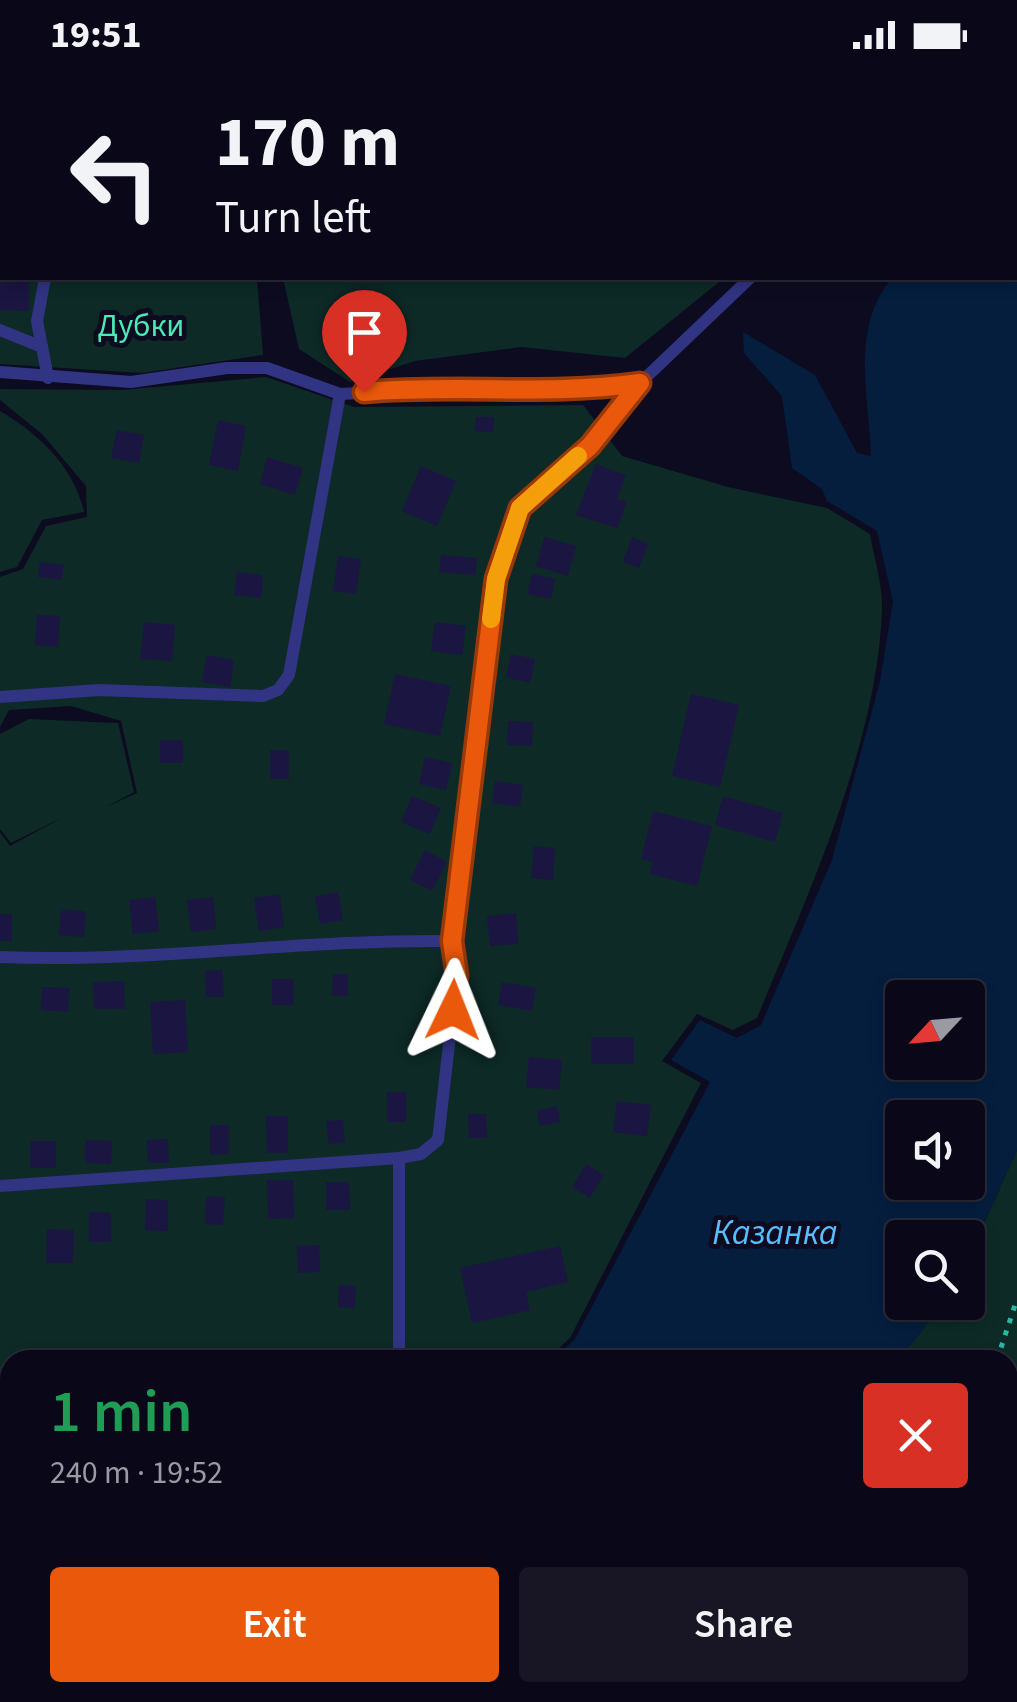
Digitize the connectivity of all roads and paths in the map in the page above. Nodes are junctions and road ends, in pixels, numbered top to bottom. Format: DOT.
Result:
graph roads {
  1 [pos="45,280"];
  2 [pos="748,280"];
  3 [pos="0,330"];
  4 [pos="42,347"];
  5 [pos="0,372"];
  6 [pos="48,378"];
  7 [pos="640,383"];
  8 [pos="340,394"];
  9 [pos="0,696"];
  10 [pos="452,941"];
  11 [pos="0,957"];
  12 [pos="400,1158"];
  13 [pos="0,1186"];
  14 [pos="1017,1299"];
  15 [pos="399,1350"];
  16 [pos="1000,1350"];
  1 -- 4 [label="lane"];
  2 -- 7 [label="lane"];
  3 -- 4 [label="lane"];
  4 -- 6 [label="lane"];
  5 -- 6 [label="lane"];
  6 -- 8 [label="lane"];
  7 -- 8 [label="lane"];
  7 -- 10 [label="lane"];
  8 -- 9 [label="lane"];
  10 -- 11 [label="lane"];
  10 -- 12 [label="lane"];
  12 -- 13 [label="lane"];
  12 -- 15 [label="lane"];
  14 -- 16 [label="path"];
}
